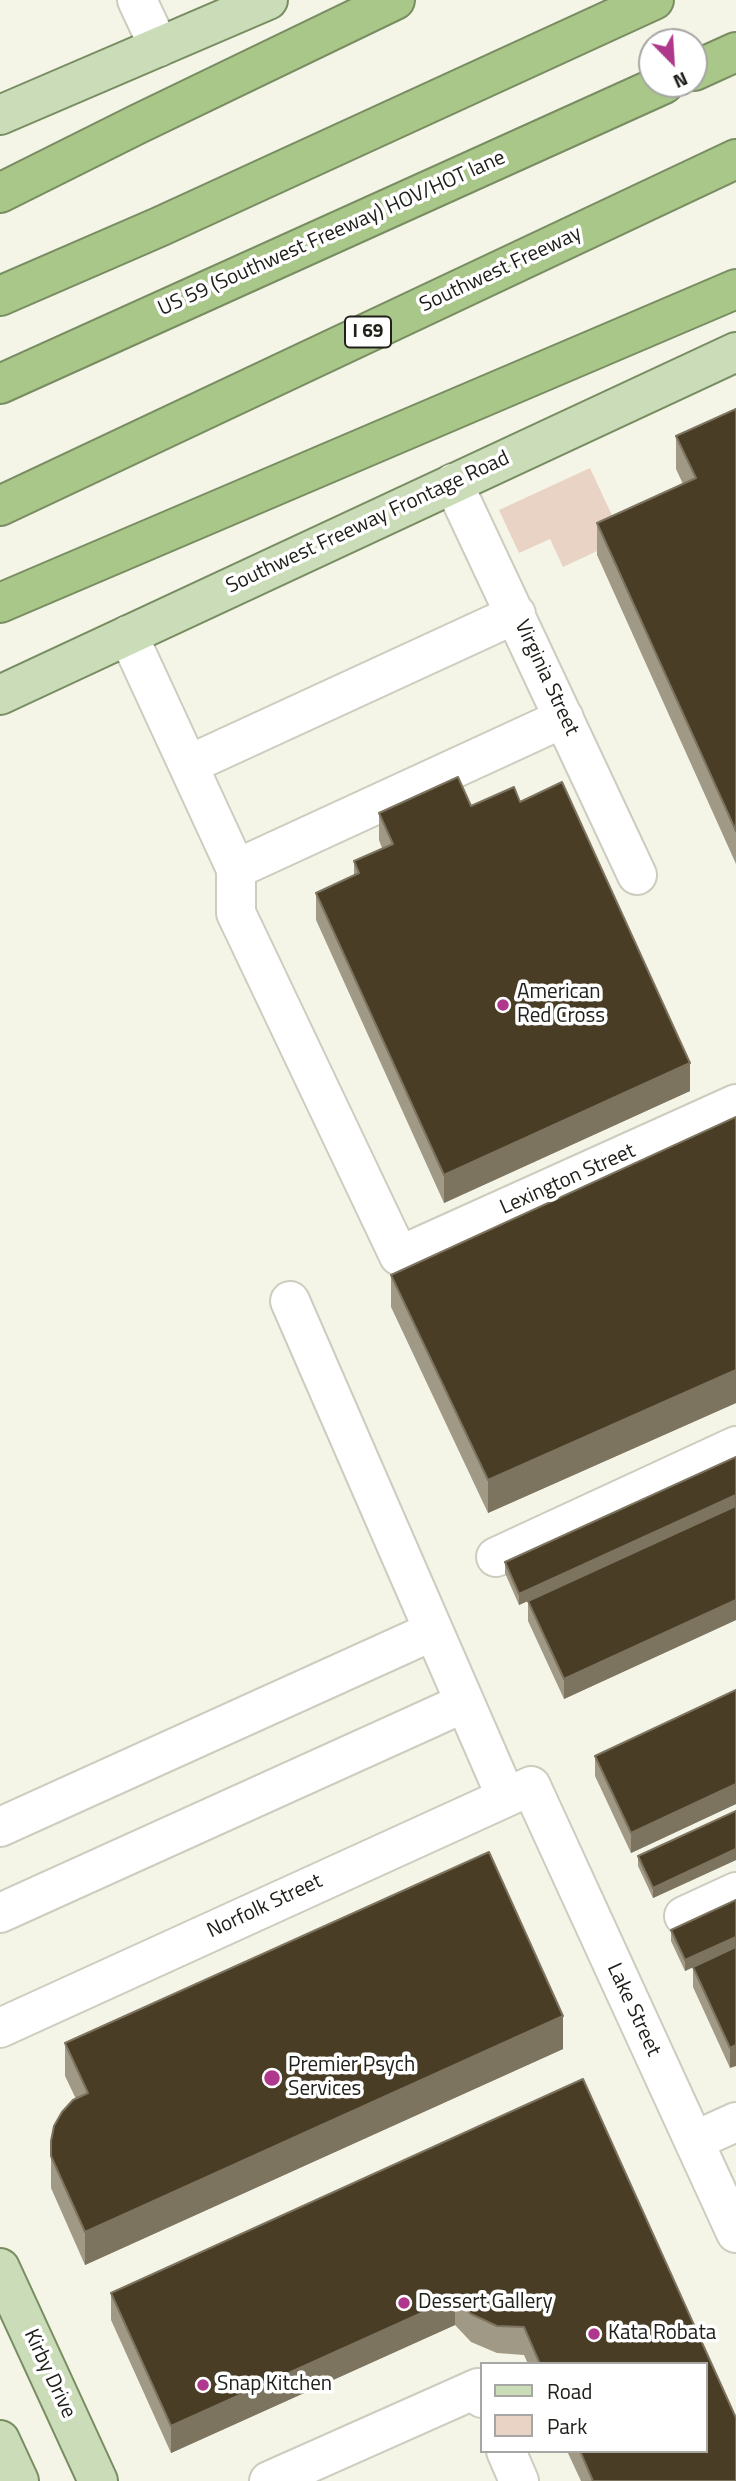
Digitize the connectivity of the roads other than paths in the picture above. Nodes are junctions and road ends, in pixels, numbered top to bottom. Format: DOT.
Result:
graph roads {
  1 [pos="137,0"];
  2 [pos="268,0"];
  3 [pos="396,0"];
  4 [pos="654,0"];
  5 [pos="159,47"];
  6 [pos="736,52"];
  7 [pos="708,65"];
  8 [pos="638,96"];
  9 [pos="0,116"];
  10 [pos="736,159"];
  11 [pos="0,193"];
  12 [pos="736,289"];
  13 [pos="0,296"];
  14 [pos="736,352"];
  15 [pos="0,384"];
  16 [pos="453,483"];
  17 [pos="0,506"];
  18 [pos="0,603"];
  19 [pos="516,614"];
  20 [pos="128,635"];
  21 [pos="0,695"];
  22 [pos="564,718"];
  23 [pos="188,765"];
  24 [pos="236,869"];
  25 [pos="637,875"];
  26 [pos="736,1104"];
  27 [pos="290,1301"];
  28 [pos="736,1446"];
  29 [pos="496,1558"];
  30 [pos="433,1631"];
  31 [pos="464,1703"];
  32 [pos="518,1792"];
  33 [pos="0,1827"];
  34 [pos="736,1892"];
  35 [pos="0,1913"];
  36 [pos="684,1916"];
  37 [pos="0,2028"];
  38 [pos="736,2122"];
  39 [pos="694,2141"];
  40 [pos="736,2233"];
  41 [pos="0,2268"];
  42 [pos="480,2393"];
  43 [pos="0,2440"];
  44 [pos="507,2453"];
  45 [pos="19,2481"];
  46 [pos="98,2481"];
  47 [pos="269,2481"];
  48 [pos="519,2481"];
  1 -- 5 [label="street"];
  2 -- 5 [label="main road"];
  3 -- 11 [label="highway"];
  4 -- 13 [label="highway"];
  5 -- 9 [label="main road"];
  6 -- 7 [label="highway"];
  8 -- 15 [label="highway, US 59 (Southwest Freeway) HOV/HOT lane"];
  10 -- 17 [label="highway, Southwest Freeway / I 69"];
  12 -- 18 [label="highway"];
  14 -- 16 [label="main road, Southwest Freeway Frontage Road"];
  16 -- 19 [label="street, Virginia Street"];
  16 -- 20 [label="main road, Southwest Freeway Frontage Road"];
  19 -- 22 [label="street, Virginia Street"];
  19 -- 23 [label="street"];
  20 -- 21 [label="main road, Southwest Freeway Frontage Road"];
  20 -- 23 [label="street"];
  22 -- 24 [label="street"];
  22 -- 25 [label="street, Virginia Street"];
  23 -- 24 [label="street"];
  24 -- 26 [label="street, Lexington Street"];
  27 -- 30 [label="street, Lake Street"];
  28 -- 29 [label="street"];
  30 -- 31 [label="street, Lake Street"];
  30 -- 33 [label="street"];
  31 -- 32 [label="street, Lake Street"];
  31 -- 35 [label="street"];
  32 -- 37 [label="street, Norfolk Street"];
  32 -- 39 [label="street, Lake Street"];
  34 -- 36 [label="street"];
  38 -- 39 [label="street"];
  39 -- 40 [label="street, Lake Street"];
  41 -- 46 [label="main road, Kirby Drive"];
  42 -- 47 [label="street"];
  43 -- 45 [label="main road"];
  44 -- 48 [label="street"];
}
